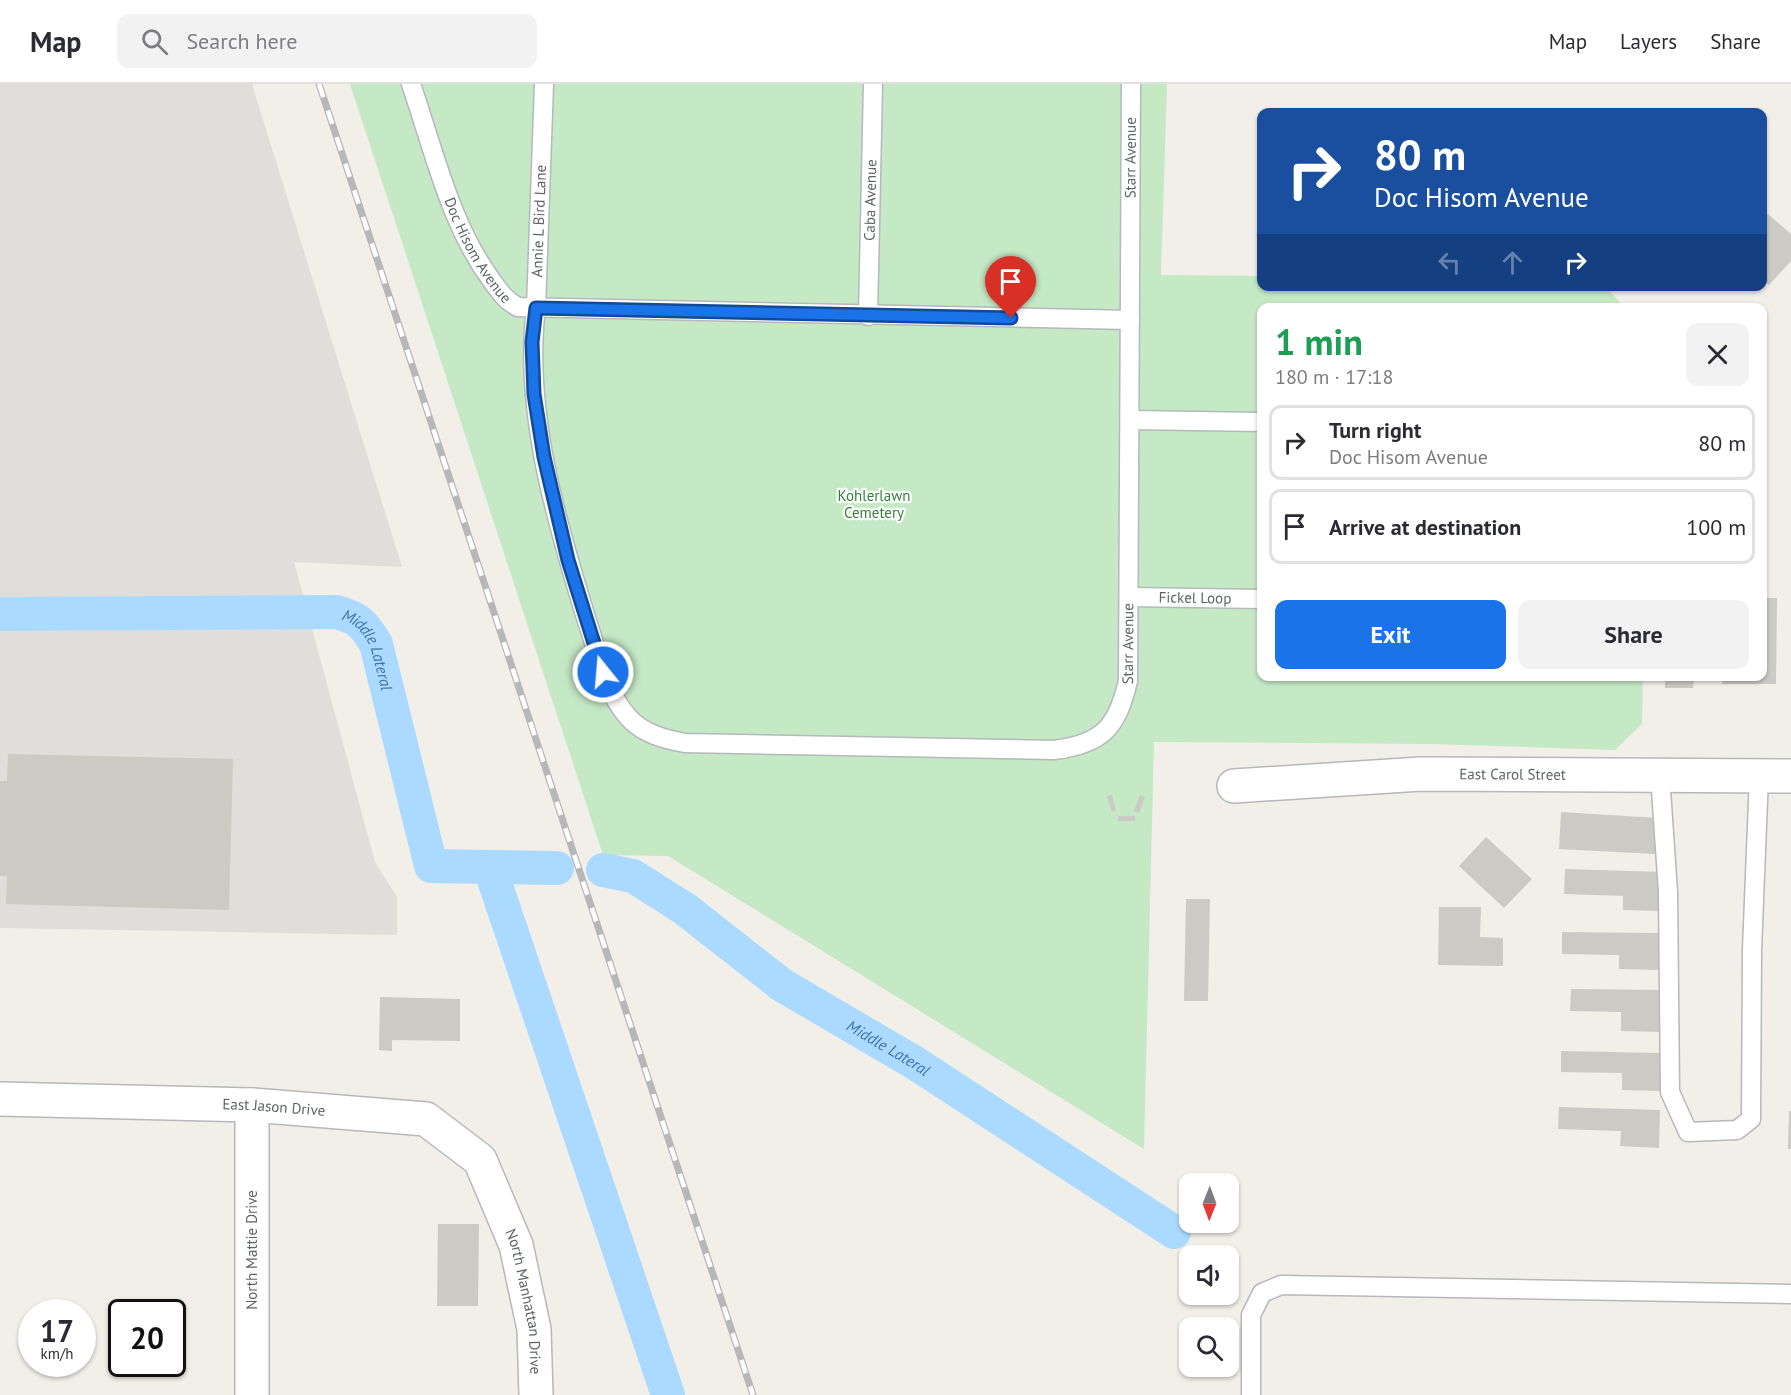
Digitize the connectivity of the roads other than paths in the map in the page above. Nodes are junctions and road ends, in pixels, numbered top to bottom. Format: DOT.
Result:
graph roads {
  1 [pos="411,84"];
  2 [pos="544,84"];
  3 [pos="873,84"];
  4 [pos="1131,84"];
  5 [pos="536,308"];
  6 [pos="868,316"];
  7 [pos="1130,320"];
  8 [pos="1130,420"];
  9 [pos="1257,423"];
  10 [pos="1129,597"];
  11 [pos="1257,599"];
  12 [pos="645,731"];
  13 [pos="1660,775"];
  14 [pos="1758,776"];
  15 [pos="1791,776"];
  16 [pos="1234,786"];
  17 [pos="0,1099"];
  18 [pos="252,1105"];
  19 [pos="501,1209"];
  20 [pos="1791,1294"];
  21 [pos="252,1395"];
  22 [pos="536,1395"];
  23 [pos="1251,1395"];
  1 -- 5 [label="lane, Doc Hisom Avenue"];
  2 -- 5 [label="lane, Annie L Bird Lane"];
  3 -- 6 [label="lane, Caba Avenue"];
  4 -- 7 [label="lane, Starr Avenue"];
  5 -- 6 [label="lane, Doc Hisom Avenue"];
  5 -- 12 [label="lane, Annie L Bird Lane"];
  6 -- 7 [label="lane, Doc Hisom Avenue"];
  7 -- 8 [label="lane, Starr Avenue"];
  8 -- 9 [label="lane"];
  8 -- 10 [label="lane, Starr Avenue"];
  10 -- 11 [label="lane, Fickel Loop"];
  10 -- 12 [label="lane, Starr Avenue"];
  13 -- 14 [label="street, East Carol Street"];
  13 -- 14 [label="lane"];
  13 -- 16 [label="street, East Carol Street"];
  14 -- 15 [label="street, East Carol Street"];
  17 -- 18 [label="street, East Jason Drive"];
  18 -- 19 [label="street, East Jason Drive"];
  18 -- 21 [label="street, North Mattie Drive"];
  19 -- 22 [label="street, North Manhattan Drive"];
  20 -- 23 [label="lane"];
}
